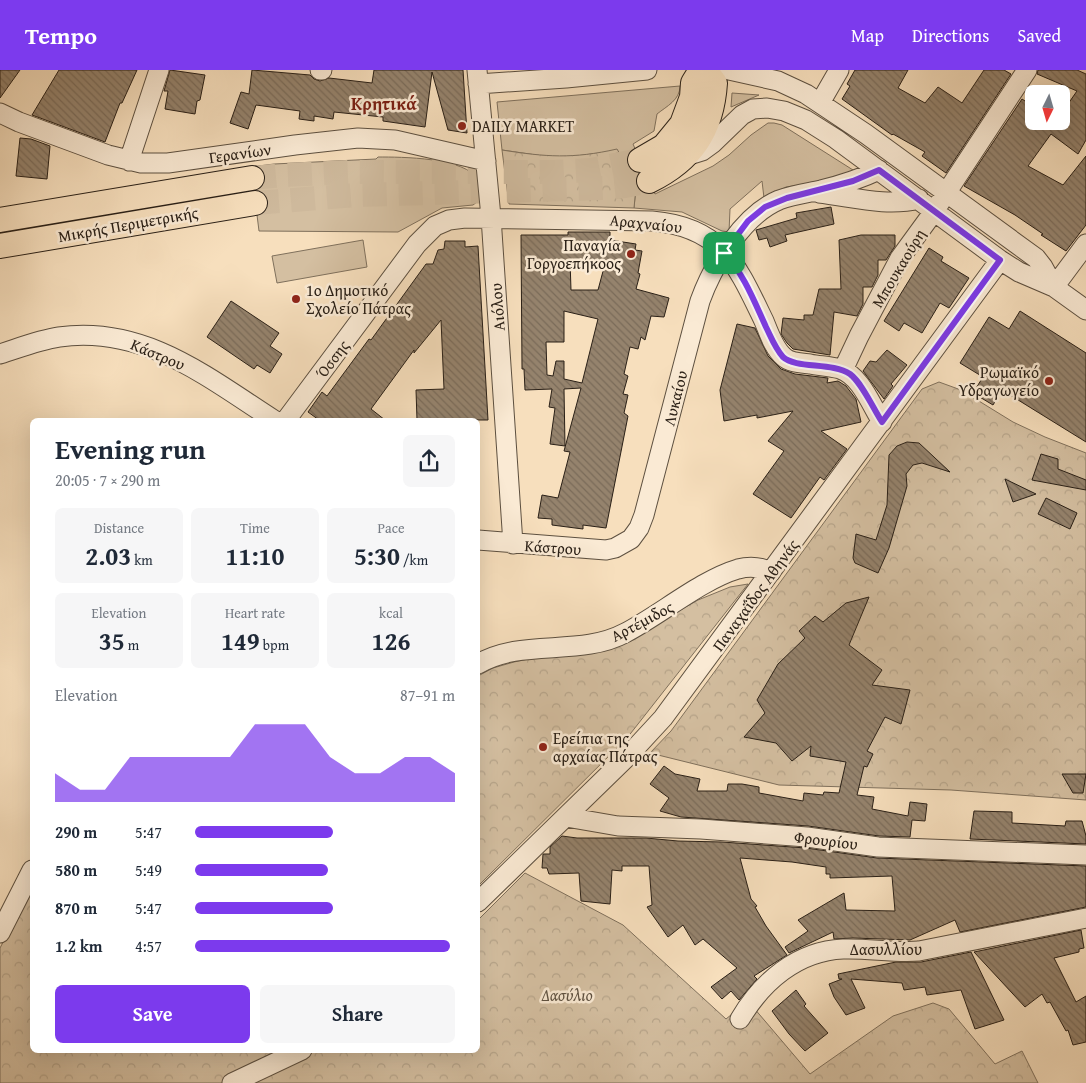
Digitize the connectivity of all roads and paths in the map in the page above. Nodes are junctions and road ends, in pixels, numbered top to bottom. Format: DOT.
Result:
graph roads {
  1 [pos="159,70"];
  2 [pos="647,70"];
  3 [pos="701,70"];
  4 [pos="705,70"];
  5 [pos="729,70"];
  6 [pos="787,70"];
  7 [pos="839,70"];
  8 [pos="1027,70"];
  9 [pos="477,77"];
  10 [pos="823,97"];
  11 [pos="0,113"];
  12 [pos="686,156"];
  13 [pos="486,160"];
  14 [pos="129,161"];
  15 [pos="879,170"];
  16 [pos="252,178"];
  17 [pos="810,192"];
  18 [pos="946,193"];
  19 [pos="919,199"];
  20 [pos="255,203"];
  21 [pos="934,210"];
  22 [pos="491,217"];
  23 [pos="0,220"];
  24 [pos="1086,244"];
  25 [pos="0,246"];
  26 [pos="724,253"];
  27 [pos="1000,260"];
  28 [pos="1054,287"];
  29 [pos="1086,310"];
  30 [pos="0,354"];
  31 [pos="844,370"];
  32 [pos="271,418"];
  33 [pos="287,418"];
  34 [pos="882,422"];
  35 [pos="480,540"];
  36 [pos="627,543"];
  37 [pos="513,544"];
  38 [pos="771,572"];
  39 [pos="480,663"];
  40 [pos="566,817"];
  41 [pos="1086,855"];
  42 [pos="30,874"];
  43 [pos="480,900"];
  44 [pos="1086,918"];
  45 [pos="0,933"];
  46 [pos="740,1019"];
  47 [pos="296,1053"];
  48 [pos="232,1083"];
  1 -- 14 [label="street"];
  2 -- 9 [label="street"];
  3 -- 12 [label="main road"];
  4 -- 12 [label="main road"];
  5 -- 10 [label="street"];
  6 -- 10 [label="street"];
  7 -- 10 [label="street"];
  8 -- 18 [label="street, Μπουκαούρη"];
  9 -- 13 [label="street, Αιόλου"];
  10 -- 18 [label="street"];
  11 -- 14 [label="street, Γερανίων"];
  12 -- 15 [label="street"];
  13 -- 14 [label="street, Γερανίων"];
  13 -- 22 [label="street, Αιόλου"];
  15 -- 17 [label="street, Λυκαίου"];
  15 -- 19 [label="street"];
  16 -- 23 [label="main road, Μικρής Περιμετρικής"];
  17 -- 19 [label="street"];
  17 -- 26 [label="street, Λυκαίου"];
  18 -- 21 [label="street, Μπουκαούρη"];
  18 -- 28 [label="street"];
  19 -- 21 [label="street"];
  20 -- 25 [label="main road, Μικρής Περιμετρικής"];
  21 -- 27 [label="street"];
  21 -- 31 [label="street, Μπουκαούρη"];
  22 -- 26 [label="street, Αραχναίου"];
  22 -- 33 [label="street, Όσσης"];
  22 -- 37 [label="street, Αιόλου"];
  24 -- 28 [label="street"];
  26 -- 31 [label="street, Αραχναίου"];
  26 -- 36 [label="street, Λυκαίου"];
  27 -- 28 [label="street"];
  27 -- 34 [label="street, Παναχαΐδος Αθηνάς"];
  28 -- 29 [label="street"];
  30 -- 32 [label="street, Κάστρου"];
  31 -- 34 [label="street"];
  34 -- 38 [label="street, Παναχαΐδος Αθηνάς"];
  35 -- 37 [label="street, Κάστρου"];
  36 -- 37 [label="street, Κάστρου"];
  38 -- 39 [label="street, Αρτέμιδος"];
  38 -- 40 [label="street, Παναχαΐδος Αθηνάς"];
  40 -- 41 [label="street, Φρουρίου"];
  40 -- 43 [label="street, Παναχαΐδος Αθηνάς"];
  42 -- 45 [label="street"];
  44 -- 46 [label="street, Δασυλλίου"];
  47 -- 48 [label="street"];
}
